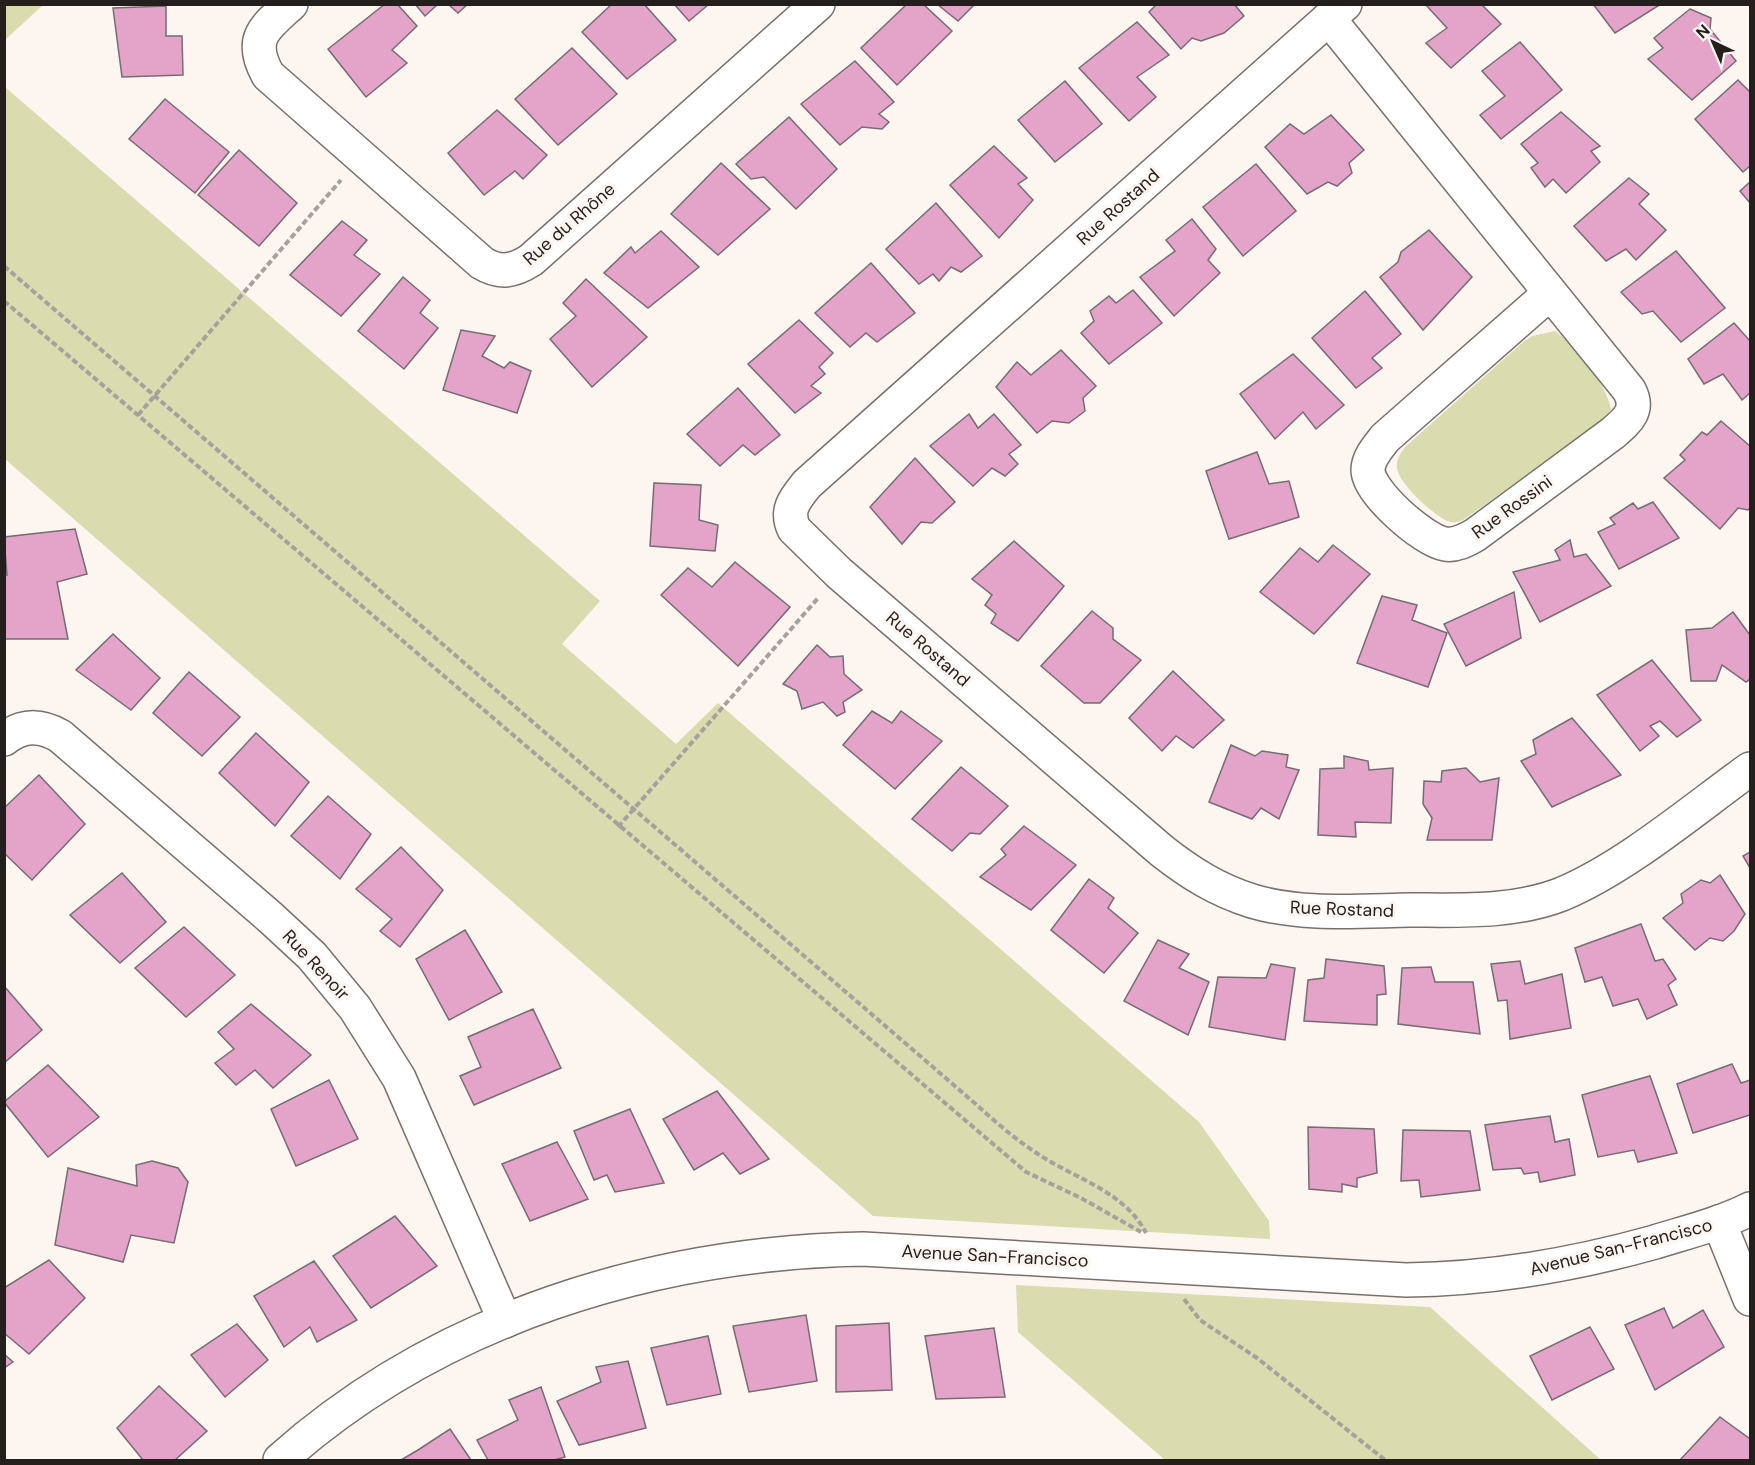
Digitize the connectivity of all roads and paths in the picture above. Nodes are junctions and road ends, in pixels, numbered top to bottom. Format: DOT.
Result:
graph roads {
  1 [pos="291,4"];
  2 [pos="818,4"];
  3 [pos="1337,12"];
  4 [pos="348,173"];
  5 [pos="4,266"];
  6 [pos="1550,293"];
  7 [pos="4,301"];
  8 [pos="155,396"];
  9 [pos="138,415"];
  10 [pos="827,587"];
  11 [pos="4,739"];
  12 [pos="1750,769"];
  13 [pos="634,810"];
  14 [pos="618,827"];
  15 [pos="1750,1209"];
  16 [pos="1719,1222"];
  17 [pos="1182,1294"];
  18 [pos="1750,1299"];
  19 [pos="505,1321"];
  20 [pos="280,1461"];
  21 [pos="1384,1461"];
  1 -- 2 [label="street, Rue du Rhône"];
  3 -- 6 [label="street, Rue Rossini"];
  3 -- 12 [label="street, Rue Rostand"];
  4 -- 8 [label="path"];
  5 -- 8 [label="path"];
  6 -- 6 [label="street, Rue Rossini"];
  7 -- 9 [label="path"];
  8 -- 9 [label="path"];
  8 -- 13 [label="path"];
  9 -- 14 [label="path"];
  10 -- 13 [label="path"];
  11 -- 19 [label="street, Rue Renoir"];
  13 -- 14 [label="path"];
  13 -- 14 [label="path"];
  15 -- 16 [label="street, Avenue San-Francisco"];
  16 -- 18 [label="street"];
  16 -- 19 [label="street, Avenue San-Francisco"];
  17 -- 21 [label="path"];
  19 -- 20 [label="street, Avenue San-Francisco"];
}
